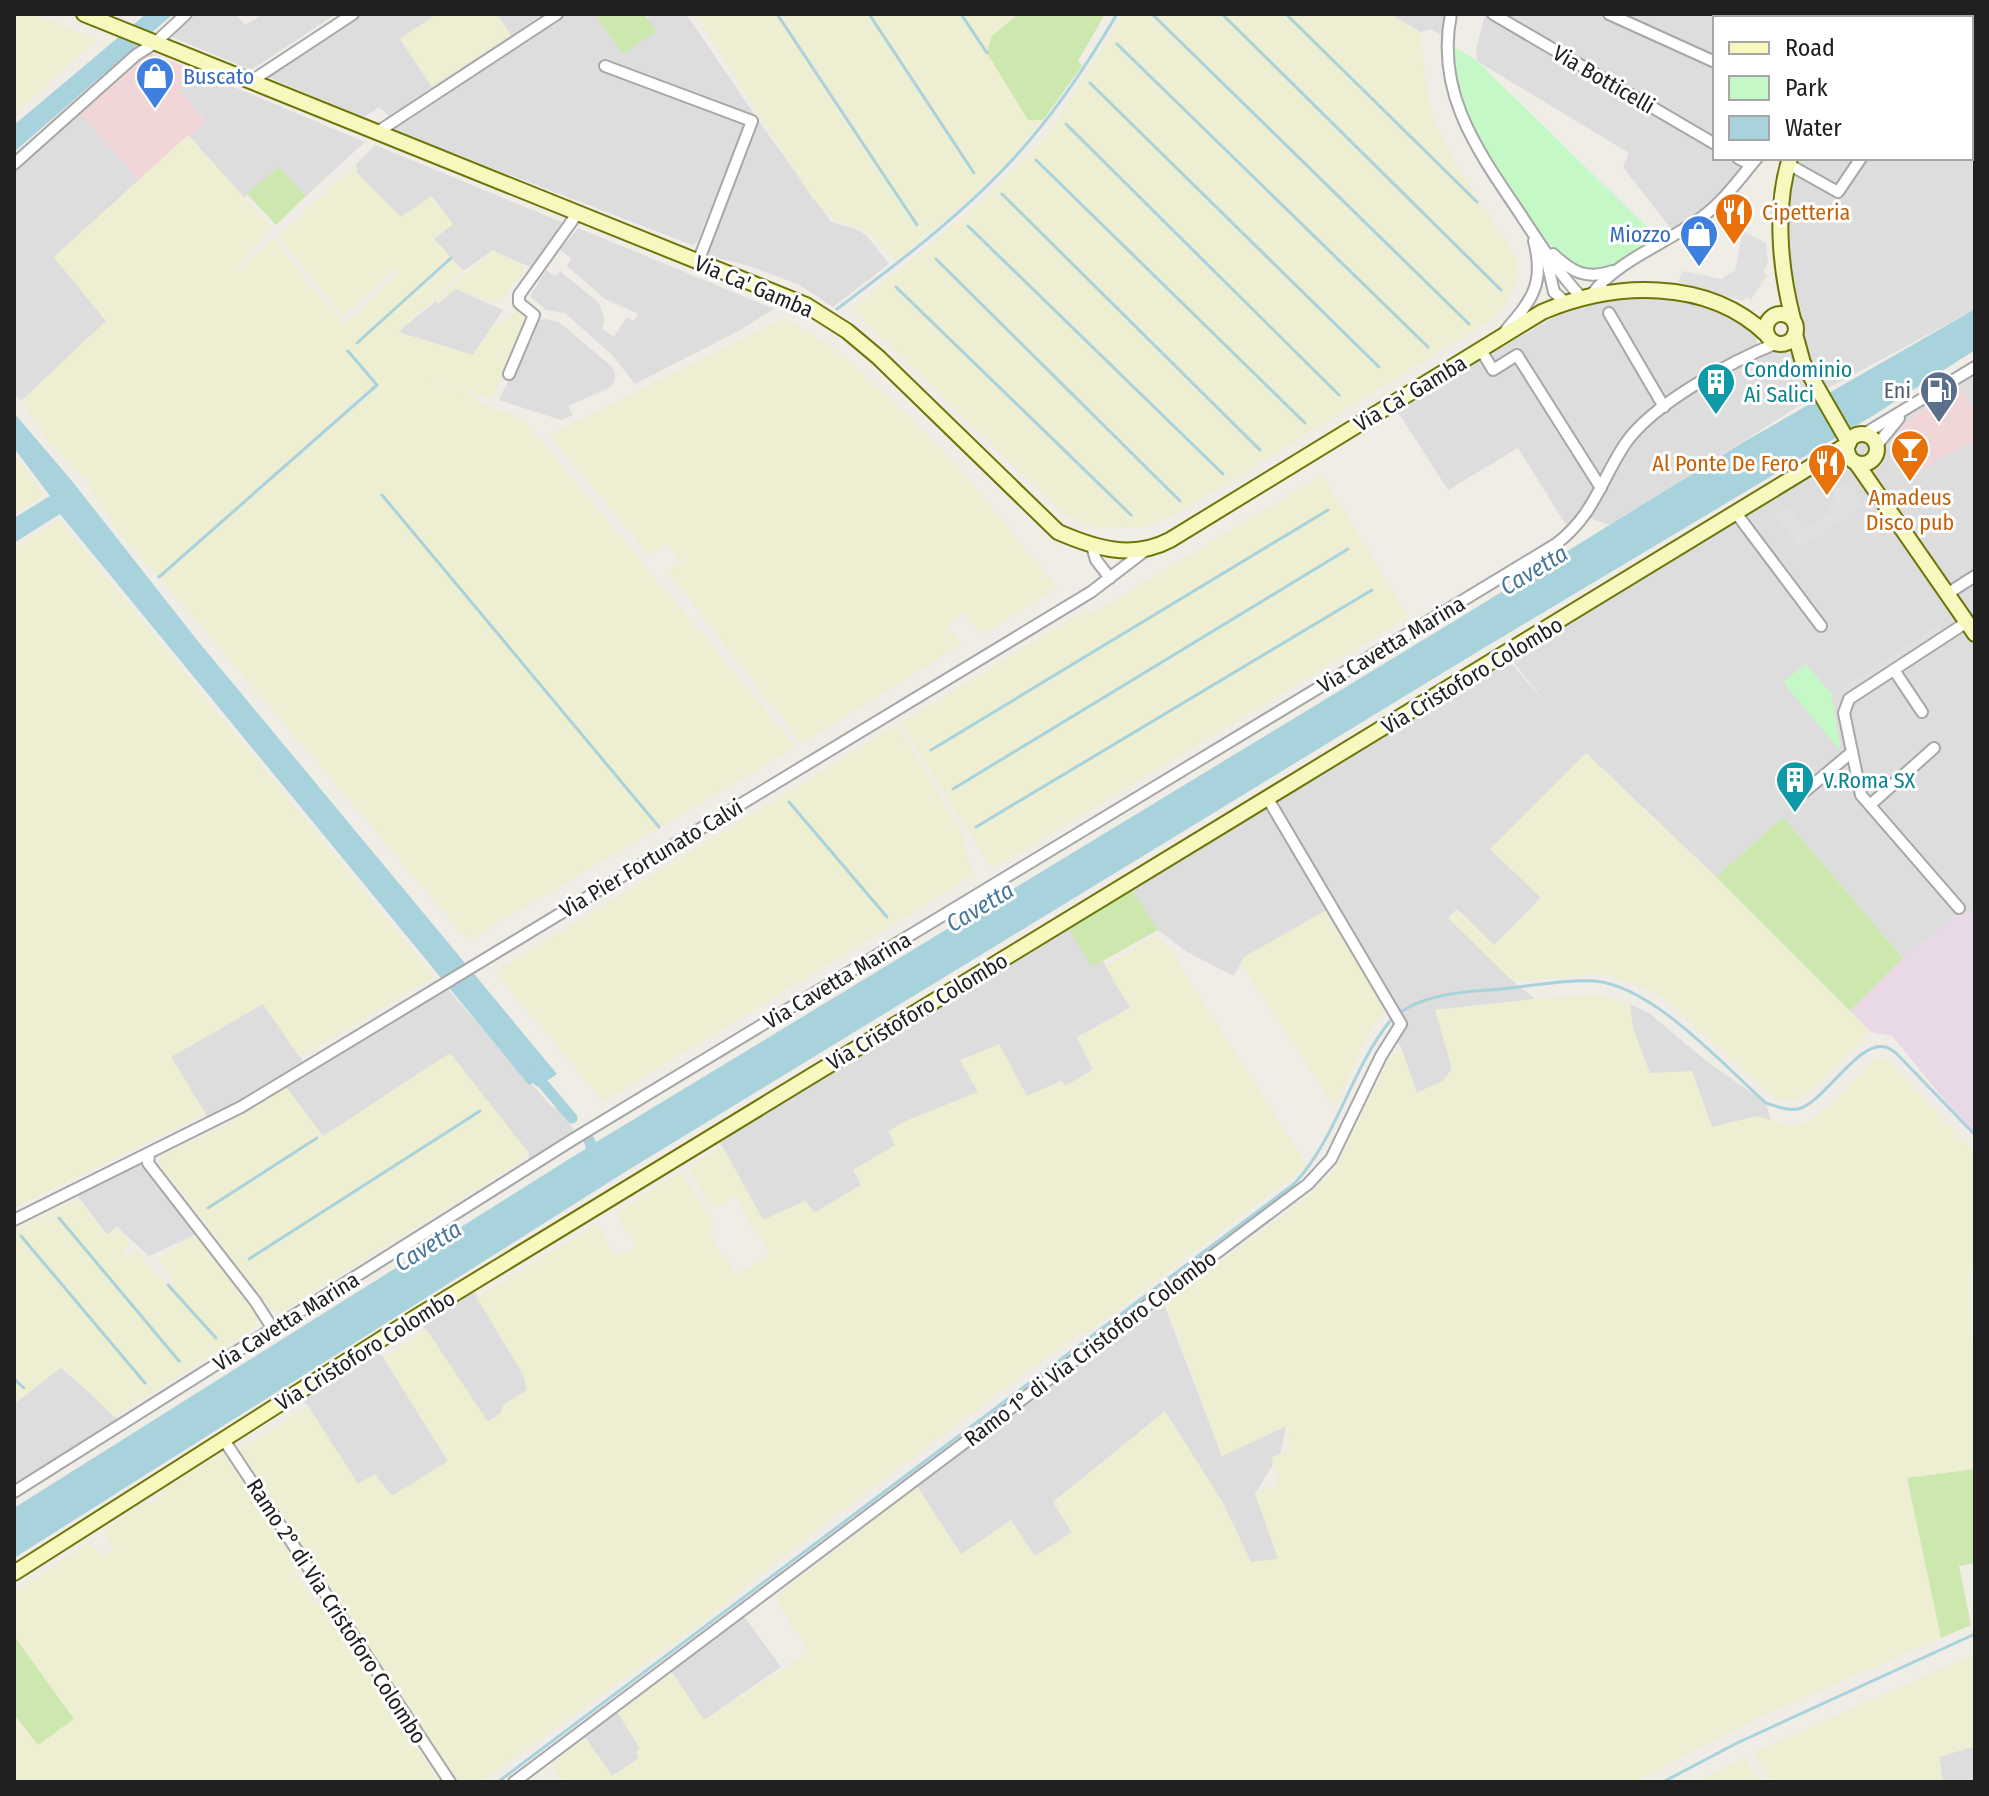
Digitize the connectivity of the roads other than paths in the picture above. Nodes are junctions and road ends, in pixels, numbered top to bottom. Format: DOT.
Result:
graph roads {
  1 [pos="84,14"];
  2 [pos="186,14"];
  3 [pos="353,14"];
  4 [pos="557,14"];
  5 [pos="1451,14"];
  6 [pos="1493,14"];
  7 [pos="1609,14"];
  8 [pos="150,41"];
  9 [pos="1713,61"];
  10 [pos="605,66"];
  11 [pos="250,82"];
  12 [pos="376,133"];
  13 [pos="1713,143"];
  14 [pos="1860,160"];
  15 [pos="1789,161"];
  16 [pos="1754,162"];
  17 [pos="14,164"];
  18 [pos="577,214"];
  19 [pos="1535,236"];
  20 [pos="1545,251"];
  21 [pos="698,262"];
  22 [pos="1618,269"];
  23 [pos="1785,289"];
  24 [pos="1586,296"];
  25 [pos="1565,302"];
  26 [pos="1609,313"];
  27 [pos="1742,315"];
  28 [pos="1772,317"];
  29 [pos="1793,319"];
  30 [pos="1795,334"];
  31 [pos="1497,340"];
  32 [pos="1773,340"];
  33 [pos="1481,350"];
  34 [pos="1975,367"];
  35 [pos="1807,369"];
  36 [pos="509,374"];
  37 [pos="1912,406"];
  38 [pos="1664,407"];
  39 [pos="1853,444"];
  40 [pos="1875,452"];
  41 [pos="1601,488"];
  42 [pos="1881,497"];
  43 [pos="1736,513"];
  44 [pos="1092,546"];
  45 [pos="1146,550"];
  46 [pos="1975,576"];
  47 [pos="1110,578"];
  48 [pos="1947,594"];
  49 [pos="1821,626"];
  50 [pos="1971,628"];
  51 [pos="1894,670"];
  52 [pos="1922,712"];
  53 [pos="1934,748"];
  54 [pos="1852,752"];
  55 [pos="1803,793"];
  56 [pos="1268,799"];
  57 [pos="1870,805"];
  58 [pos="1959,908"];
  59 [pos="149,1155"];
  60 [pos="14,1220"];
  61 [pos="273,1329"];
  62 [pos="224,1440"];
  63 [pos="14,1492"];
  64 [pos="14,1573"];
  65 [pos="450,1782"];
  66 [pos="514,1782"];
  1 -- 8 [label="street, Via Ca' Gamba"];
  2 -- 8 [label="street"];
  3 -- 11 [label="street"];
  4 -- 12 [label="street"];
  5 -- 19 [label="street"];
  6 -- 13 [label="street, Via Botticelli"];
  7 -- 9 [label="street"];
  8 -- 11 [label="street, Via Ca' Gamba"];
  8 -- 17 [label="street"];
  10 -- 21 [label="street"];
  11 -- 12 [label="street, Via Ca' Gamba"];
  12 -- 18 [label="street, Via Ca' Gamba"];
  14 -- 15 [label="street"];
  15 -- 23 [label="street"];
  16 -- 22 [label="street"];
  18 -- 21 [label="street, Via Ca' Gamba"];
  18 -- 36 [label="street"];
  19 -- 20 [label="street"];
  19 -- 22 [label="street"];
  19 -- 31 [label="street"];
  20 -- 24 [label="street"];
  20 -- 25 [label="street"];
  21 -- 44 [label="street, Via Ca' Gamba"];
  22 -- 24 [label="street"];
  23 -- 28 [label="street"];
  23 -- 29 [label="street"];
  24 -- 25 [label="street, Via Ca' Gamba"];
  24 -- 27 [label="street, Via Ca' Gamba"];
  25 -- 31 [label="street, Via Ca' Gamba"];
  26 -- 38 [label="street"];
  27 -- 28 [label="street, Via Ca' Gamba"];
  27 -- 32 [label="street, Via Ca' Gamba"];
  28 -- 29 [label="street"];
  28 -- 32 [label="street"];
  29 -- 30 [label="street"];
  30 -- 32 [label="street"];
  30 -- 35 [label="street"];
  31 -- 33 [label="street, Via Ca' Gamba"];
  32 -- 35 [label="street, Via Ca' Gamba"];
  32 -- 38 [label="street, Via Cavetta Marina"];
  33 -- 41 [label="street"];
  33 -- 45 [label="street, Via Ca' Gamba"];
  34 -- 37 [label="street"];
  35 -- 39 [label="street"];
  37 -- 39 [label="street"];
  37 -- 40 [label="street"];
  38 -- 41 [label="street, Via Cavetta Marina"];
  39 -- 40 [label="street"];
  39 -- 40 [label="street, Via Cristoforo Colombo"];
  39 -- 42 [label="street"];
  39 -- 43 [label="street, Via Cristoforo Colombo"];
  40 -- 42 [label="street"];
  41 -- 61 [label="street, Via Cavetta Marina"];
  42 -- 48 [label="street"];
  43 -- 49 [label="street"];
  43 -- 56 [label="street, Via Cristoforo Colombo"];
  44 -- 45 [label="street, Via Ca' Gamba"];
  44 -- 47 [label="street"];
  45 -- 47 [label="street, Via Pier Fortunato Calvi"];
  46 -- 48 [label="street"];
  47 -- 59 [label="street, Via Pier Fortunato Calvi"];
  48 -- 50 [label="street"];
  50 -- 51 [label="street"];
  51 -- 52 [label="street"];
  51 -- 54 [label="street"];
  53 -- 57 [label="street"];
  54 -- 55 [label="street"];
  54 -- 57 [label="street"];
  56 -- 62 [label="street, Via Cristoforo Colombo"];
  56 -- 66 [label="street, Ramo 1° di Via Cristoforo Colombo"];
  57 -- 58 [label="street"];
  59 -- 60 [label="street, Via Pier Fortunato Calvi"];
  59 -- 61 [label="street"];
  61 -- 63 [label="street, Via Cavetta Marina"];
  62 -- 64 [label="street, Via Cristoforo Colombo"];
  62 -- 65 [label="street, Ramo 2° di Via Cristoforo Colombo"];
}
